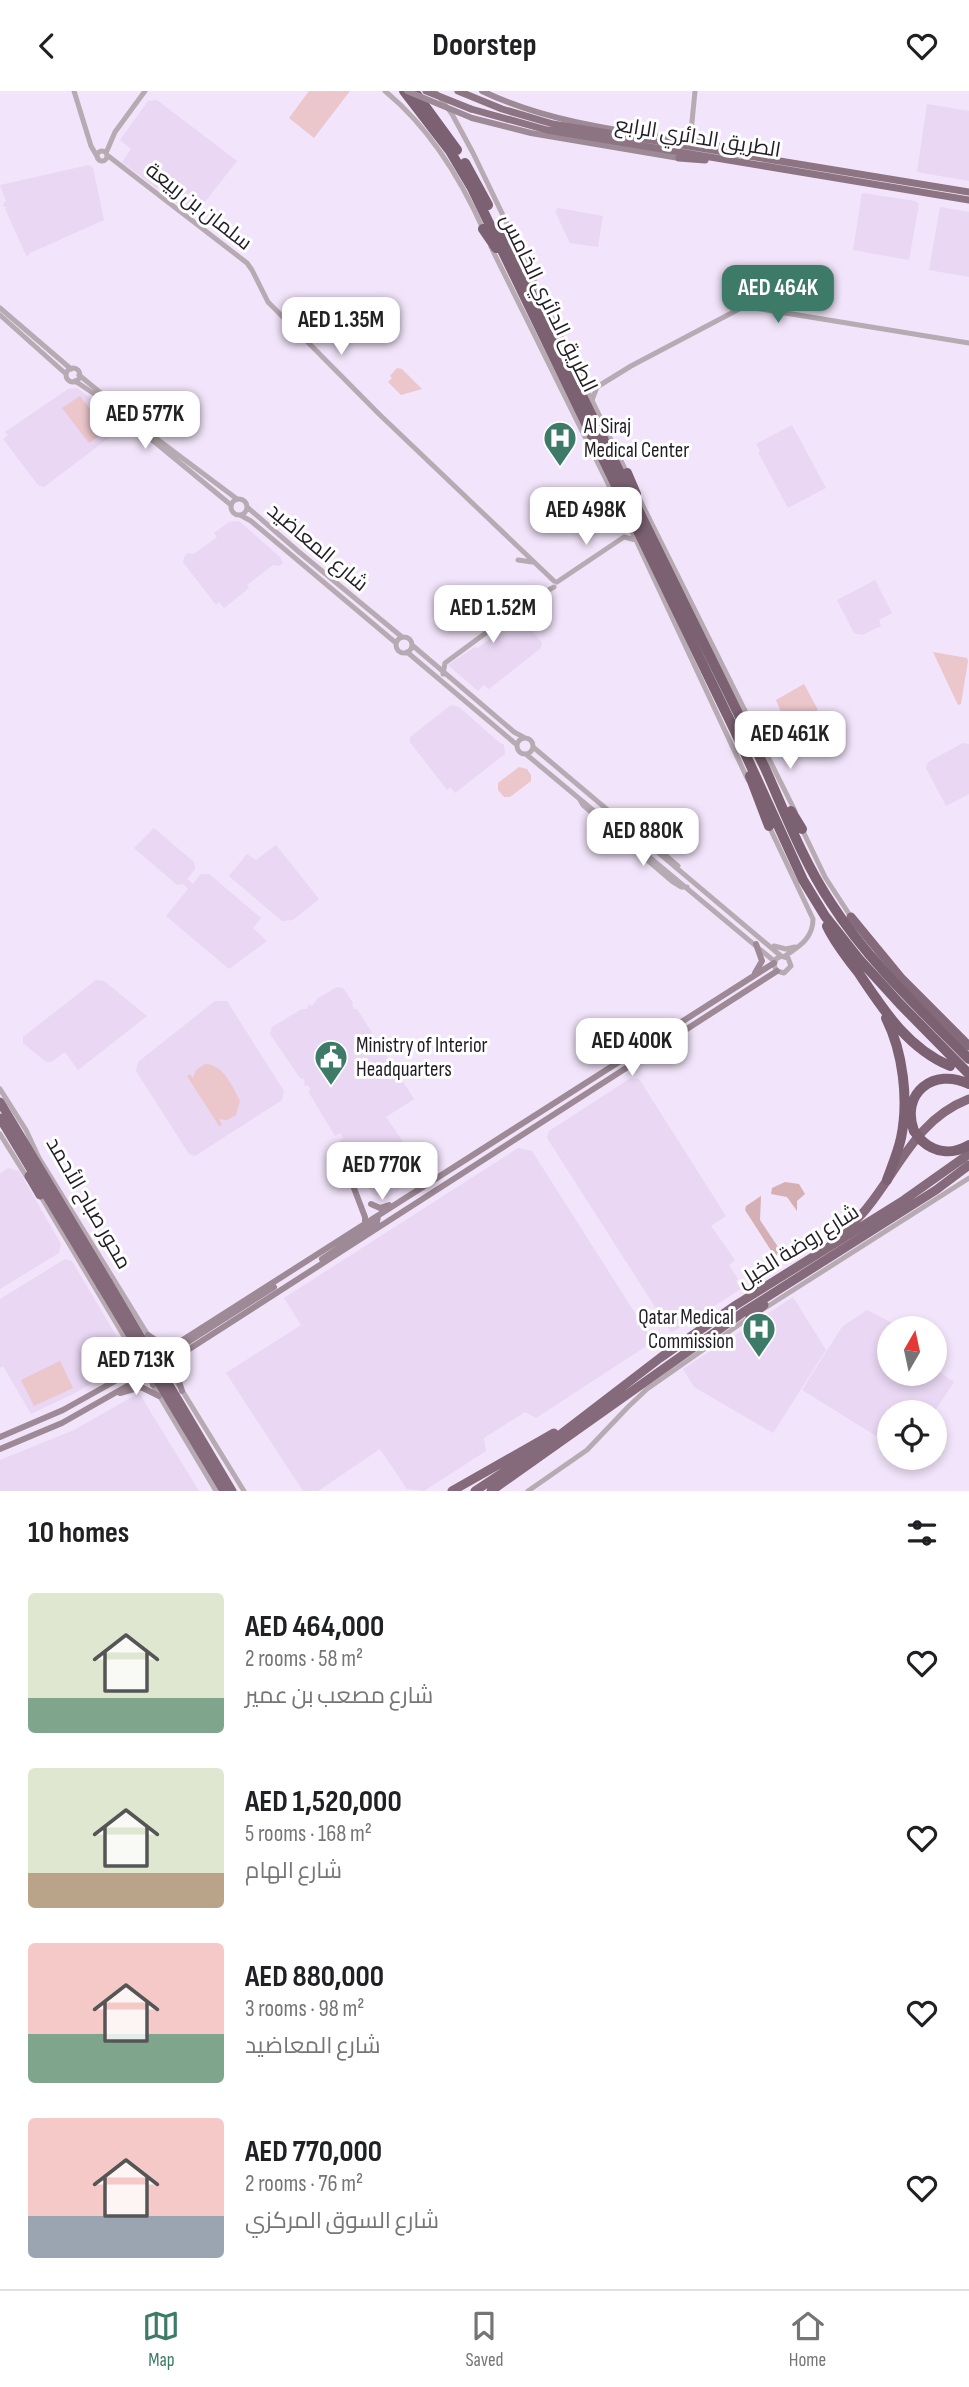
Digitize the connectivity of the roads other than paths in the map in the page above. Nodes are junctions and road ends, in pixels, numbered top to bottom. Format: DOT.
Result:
graph roads {
  1 [pos="74,91"];
  2 [pos="145,91"];
  3 [pos="386,91"];
  4 [pos="406,91"];
  5 [pos="414,91"];
  6 [pos="426,91"];
  7 [pos="435,91"];
  8 [pos="458,91"];
  9 [pos="482,91"];
  10 [pos="695,91"];
  11 [pos="471,113"];
  12 [pos="691,129"];
  13 [pos="682,139"];
  14 [pos="696,142"];
  15 [pos="740,149"];
  16 [pos="103,155"];
  17 [pos="679,158"];
  18 [pos="789,162"];
  19 [pos="768,166"];
  20 [pos="968,198"];
  21 [pos="484,229"];
  22 [pos="521,255"];
  23 [pos="0,308"];
  24 [pos="0,314"];
  25 [pos="544,330"];
  26 [pos="969,343"];
  27 [pos="68,372"];
  28 [pos="77,378"];
  29 [pos="582,380"];
  30 [pos="600,385"];
  31 [pos="592,403"];
  32 [pos="589,431"];
  33 [pos="595,457"];
  34 [pos="627,473"];
  35 [pos="237,499"];
  36 [pos="232,505"];
  37 [pos="247,507"];
  38 [pos="240,515"];
  39 [pos="628,524"];
  40 [pos="624,537"];
  41 [pos="636,540"];
  42 [pos="518,561"];
  43 [pos="532,562"];
  44 [pos="666,570"];
  45 [pos="649,571"];
  46 [pos="554,583"];
  47 [pos="520,609"];
  48 [pos="689,635"];
  49 [pos="402,637"];
  50 [pos="396,643"];
  51 [pos="412,645"];
  52 [pos="407,652"];
  53 [pos="432,664"];
  54 [pos="443,674"];
  55 [pos="734,729"];
  56 [pos="525,738"];
  57 [pos="517,745"];
  58 [pos="533,747"];
  59 [pos="527,755"];
  60 [pos="765,768"];
  61 [pos="769,826"];
  62 [pos="802,829"];
  63 [pos="825,916"];
  64 [pos="851,917"];
  65 [pos="763,939"];
  66 [pos="756,944"];
  67 [pos="802,945"];
  68 [pos="783,956"];
  69 [pos="775,965"];
  70 [pos="740,984"];
  71 [pos="872,993"];
  72 [pos="969,1046"];
  73 [pos="969,1059"];
  74 [pos="950,1066"];
  75 [pos="969,1074"];
  76 [pos="969,1084"];
  77 [pos="0,1089"];
  78 [pos="0,1095"];
  79 [pos="969,1099"];
  80 [pos="0,1102"];
  81 [pos="0,1118"];
  82 [pos="0,1126"];
  83 [pos="0,1134"];
  84 [pos="969,1145"];
  85 [pos="969,1154"];
  86 [pos="40,1158"];
  87 [pos="447,1165"];
  88 [pos="969,1165"];
  89 [pos="444,1174"];
  90 [pos="969,1178"];
  91 [pos="887,1180"];
  92 [pos="430,1182"];
  93 [pos="352,1183"];
  94 [pos="419,1190"];
  95 [pos="40,1195"];
  96 [pos="370,1204"];
  97 [pos="378,1216"];
  98 [pos="386,1223"];
  99 [pos="365,1224"];
  100 [pos="824,1260"];
  101 [pos="299,1266"];
  102 [pos="797,1267"];
  103 [pos="303,1276"];
  104 [pos="104,1284"];
  105 [pos="750,1317"];
  106 [pos="148,1335"];
  107 [pos="181,1341"];
  108 [pos="200,1343"];
  109 [pos="130,1344"];
  110 [pos="163,1359"];
  111 [pos="142,1366"];
  112 [pos="155,1370"];
  113 [pos="147,1375"];
  114 [pos="120,1379"];
  115 [pos="153,1385"];
  116 [pos="182,1391"];
  117 [pos="111,1395"];
  118 [pos="159,1396"];
  119 [pos="586,1415"];
  120 [pos="0,1437"];
  121 [pos="0,1449"];
  122 [pos="216,1491"];
  123 [pos="224,1491"];
  124 [pos="232,1491"];
  125 [pos="244,1491"];
  126 [pos="452,1491"];
  127 [pos="475,1491"];
  128 [pos="491,1491"];
  129 [pos="528,1491"];
  1 -- 16 [label="street"];
  2 -- 16 [label="street"];
  3 -- 21 [label="street"];
  4 -- 11 [label="main road, الطريق الدائري الرابع, bridge"];
  4 -- 25 [label="highway, الطريق الدائري الخامس"];
  5 -- 25 [label="highway, الطريق الدائري الخامس"];
  6 -- 11 [label="main road, الطريق الدائري الرابع, bridge"];
  7 -- 22 [label="street"];
  8 -- 18 [label="main road, الطريق الدائري الرابع"];
  9 -- 13 [label="main road, الطريق الدائري الرابع"];
  10 -- 12 [label="street"];
  11 -- 17 [label="main road, الطريق الدائري الرابع"];
  11 -- 19 [label="main road, الطريق الدائري الرابع"];
  12 -- 13 [label="street"];
  12 -- 14 [label="street"];
  13 -- 14 [label="main road, الطريق الدائري الرابع"];
  14 -- 15 [label="main road, الطريق الدائري الرابع"];
  15 -- 18 [label="main road"];
  16 -- 43 [label="street, سلمان بن ربيعة"];
  17 -- 19 [label="main road"];
  18 -- 20 [label="main road, الطريق الدائري الرابع"];
  19 -- 20 [label="main road, الطريق الدائري الرابع"];
  21 -- 25 [label="highway"];
  21 -- 33 [label="street"];
  22 -- 25 [label="highway"];
  22 -- 29 [label="street"];
  23 -- 27 [label="street"];
  24 -- 27 [label="street"];
  25 -- 32 [label="highway, الطريق الدائري الخامس"];
  25 -- 44 [label="highway, الطريق الدائري الخامس"];
  26 -- 30 [label="street"];
  27 -- 28 [label="street"];
  27 -- 28 [label="street"];
  28 -- 35 [label="street, شارع المعاضيد"];
  28 -- 36 [label="street"];
  29 -- 30 [label="street"];
  29 -- 31 [label="street"];
  30 -- 31 [label="street"];
  31 -- 34 [label="street"];
  32 -- 33 [label="highway"];
  32 -- 48 [label="highway, الطريق الدائري الخامس"];
  33 -- 39 [label="street"];
  34 -- 44 [label="highway"];
  34 -- 62 [label="street"];
  35 -- 36 [label="street"];
  35 -- 37 [label="street"];
  36 -- 38 [label="street"];
  37 -- 38 [label="street"];
  37 -- 49 [label="street, شارع المعاضيد"];
  38 -- 50 [label="street, شارع المعاضيد"];
  39 -- 40 [label="street"];
  39 -- 41 [label="street"];
  40 -- 41 [label="street"];
  40 -- 46 [label="street"];
  41 -- 45 [label="street"];
  42 -- 43 [label="street"];
  43 -- 46 [label="street, سلمان بن ربيعة"];
  44 -- 60 [label="highway, الطريق الدائري الخامس"];
  45 -- 48 [label="highway"];
  45 -- 61 [label="street"];
  46 -- 47 [label="street"];
  47 -- 53 [label="street"];
  47 -- 54 [label="street"];
  48 -- 55 [label="highway, الطريق الدائري الخامس"];
  49 -- 50 [label="street"];
  49 -- 51 [label="street"];
  50 -- 52 [label="street"];
  51 -- 52 [label="street"];
  51 -- 53 [label="street"];
  52 -- 57 [label="street"];
  53 -- 54 [label="street"];
  54 -- 56 [label="street"];
  55 -- 61 [label="highway"];
  55 -- 63 [label="highway, الطريق الدائري الخامس"];
  56 -- 57 [label="street"];
  56 -- 58 [label="street"];
  57 -- 59 [label="street"];
  58 -- 59 [label="street"];
  58 -- 65 [label="street"];
  59 -- 66 [label="street"];
  60 -- 62 [label="highway"];
  60 -- 73 [label="highway, الطريق الدائري الخامس"];
  61 -- 67 [label="street"];
  62 -- 64 [label="street"];
  63 -- 71 [label="highway"];
  63 -- 75 [label="highway, الطريق الدائري الخامس"];
  64 -- 72 [label="highway"];
  65 -- 67 [label="street"];
  65 -- 68 [label="street"];
  66 -- 69 [label="street"];
  66 -- 70 [label="main road"];
  67 -- 68 [label="street"];
  68 -- 69 [label="street"];
  68 -- 69 [label="street"];
  69 -- 70 [label="main road"];
  69 -- 98 [label="main road"];
  70 -- 89 [label="main road"];
  71 -- 74 [label="highway"];
  71 -- 91 [label="highway"];
  76 -- 84 [label="highway, bridge"];
  77 -- 86 [label="street, محور صباح الأحمد"];
  78 -- 86 [label="highway"];
  79 -- 91 [label="highway"];
  80 -- 104 [label="highway, محور صباح الأحمد"];
  81 -- 104 [label="highway, محور صباح الأحمد"];
  82 -- 95 [label="highway"];
  83 -- 95 [label="street, محور صباح الأحمد"];
  85 -- 102 [label="highway, شارع روضة الخيل"];
  86 -- 106 [label="street, محور صباح الأحمد"];
  87 -- 89 [label="main road"];
  88 -- 100 [label="highway, شارع روضة الخيل"];
  89 -- 92 [label="main road"];
  90 -- 105 [label="street, شارع روضة الخيل"];
  91 -- 102 [label="highway"];
  92 -- 94 [label="main road"];
  92 -- 98 [label="main road"];
  93 -- 99 [label="main road"];
  94 -- 96 [label="main road"];
  94 -- 97 [label="main road"];
  95 -- 109 [label="street, محور صباح الأحمد"];
  97 -- 99 [label="main road"];
  97 -- 103 [label="main road"];
  98 -- 103 [label="main road"];
  99 -- 101 [label="main road"];
  100 -- 105 [label="highway"];
  100 -- 128 [label="highway, شارع روضة الخيل"];
  101 -- 107 [label="main road"];
  101 -- 110 [label="main road"];
  102 -- 119 [label="highway, شارع روضة الخيل"];
  103 -- 108 [label="main road"];
  104 -- 123 [label="highway, bridge"];
  104 -- 124 [label="highway, bridge"];
  105 -- 129 [label="street, شارع روضة الخيل"];
  106 -- 107 [label="main road"];
  106 -- 110 [label="street"];
  107 -- 110 [label="main road"];
  108 -- 110 [label="main road"];
  108 -- 116 [label="main road"];
  109 -- 111 [label="street"];
  109 -- 114 [label="main road"];
  110 -- 111 [label="main road"];
  110 -- 112 [label="main road"];
  110 -- 116 [label="street"];
  111 -- 113 [label="street"];
  111 -- 114 [label="main road"];
  112 -- 113 [label="main road"];
  112 -- 115 [label="main road"];
  113 -- 115 [label="street"];
  113 -- 117 [label="main road"];
  114 -- 120 [label="main road"];
  115 -- 118 [label="street"];
  116 -- 125 [label="street"];
  117 -- 118 [label="main road"];
  117 -- 121 [label="main road"];
  118 -- 122 [label="street"];
  119 -- 126 [label="highway"];
  119 -- 127 [label="highway, شارع روضة الخيل"];
}
